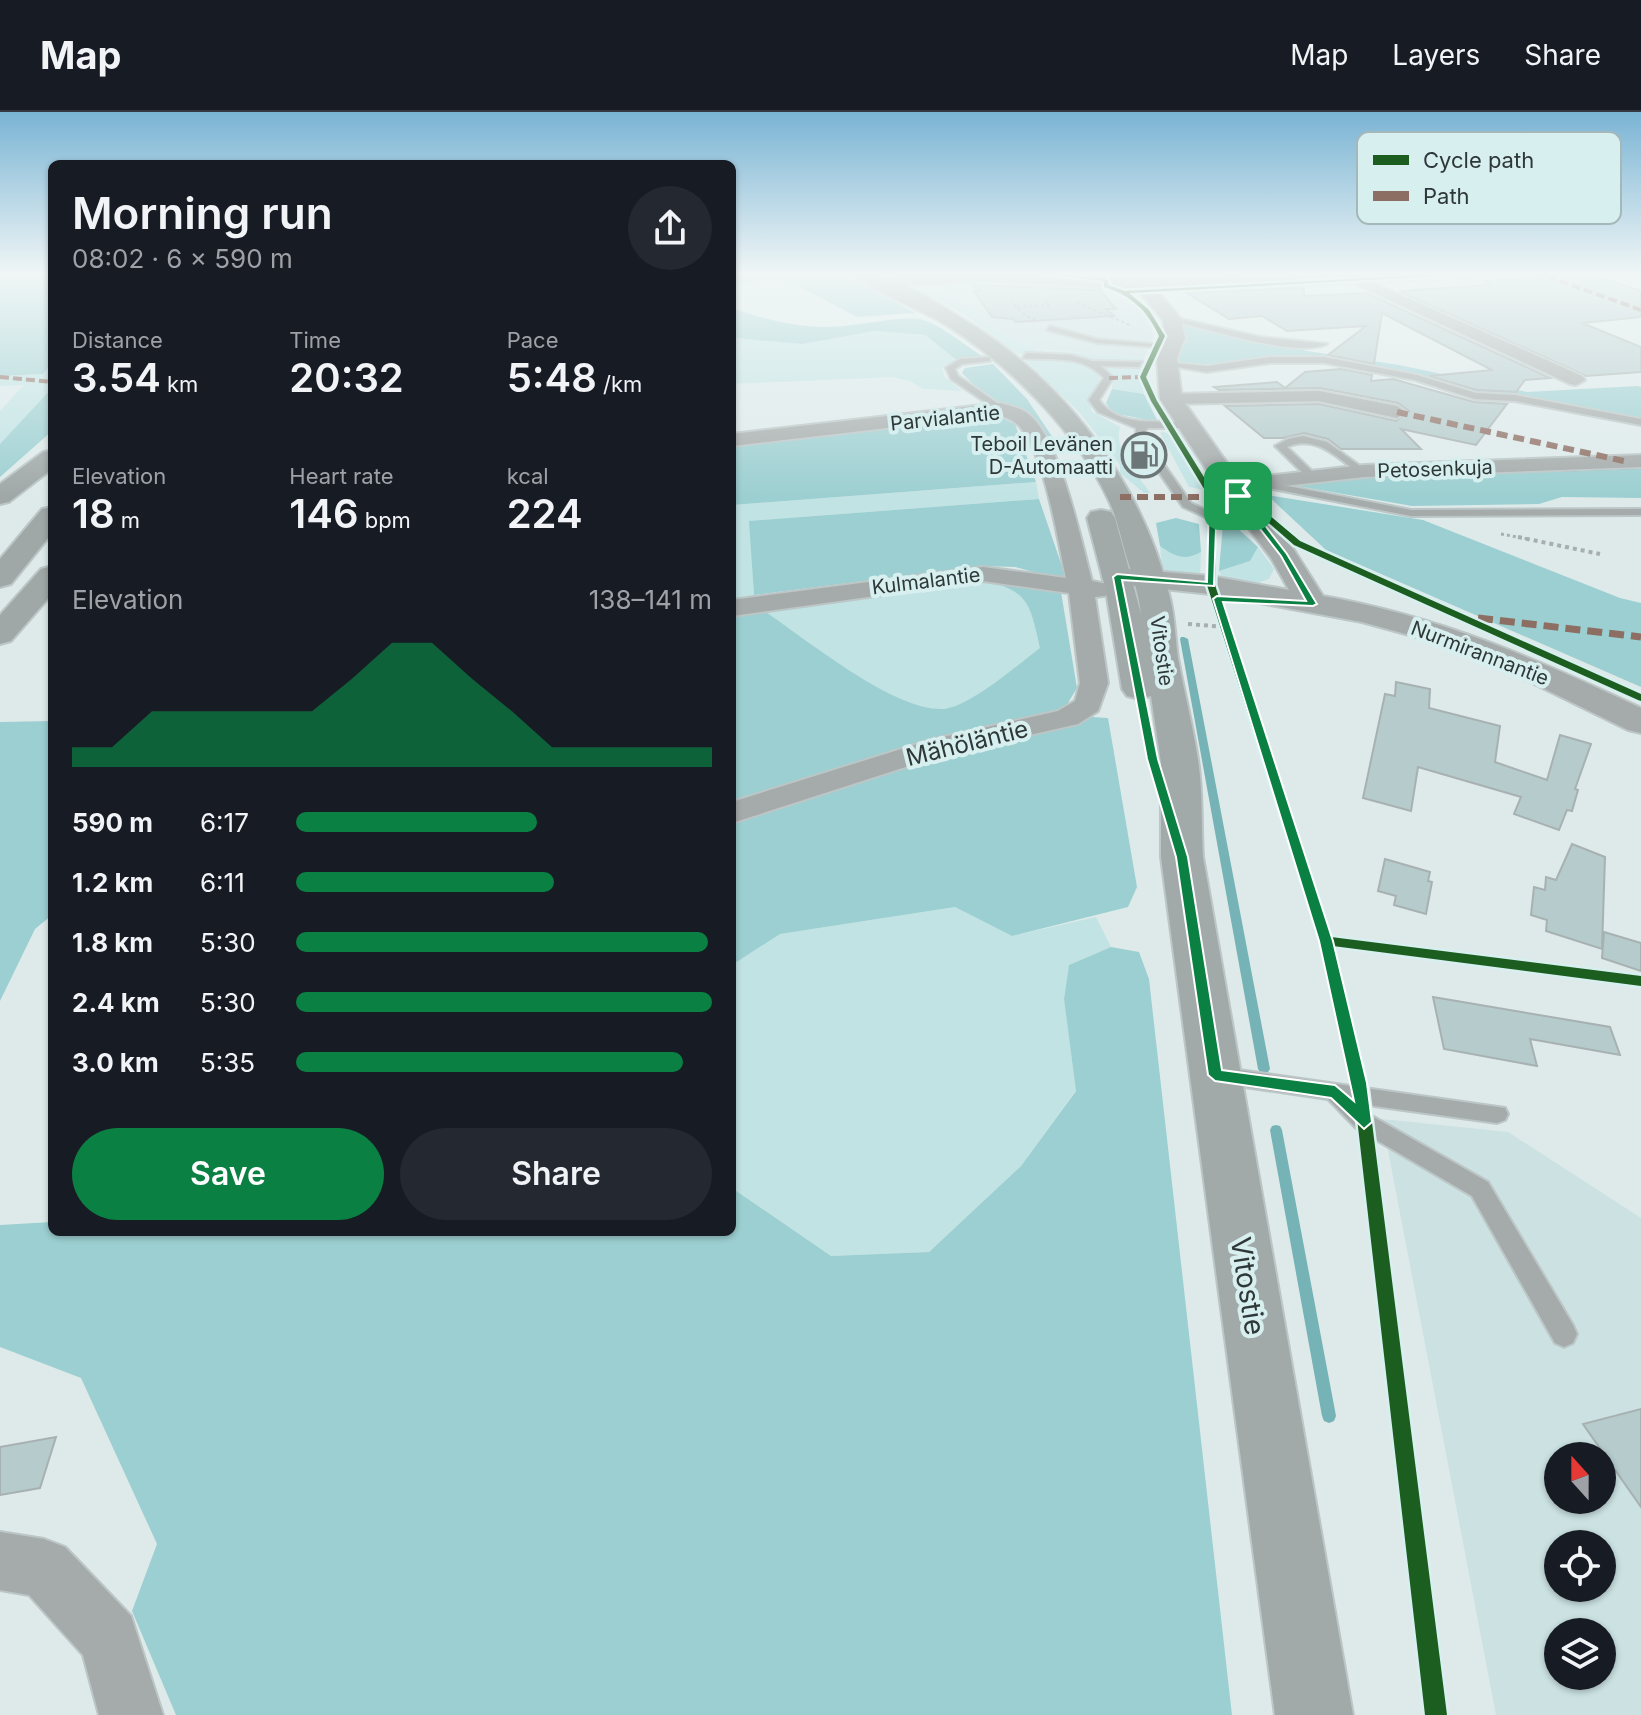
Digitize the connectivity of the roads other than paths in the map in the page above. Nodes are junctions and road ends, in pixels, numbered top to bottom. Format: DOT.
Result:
graph roads {
  1 [pos="992,347"];
  2 [pos="1127,347"];
  3 [pos="1175,347"];
  4 [pos="1504,347"];
  5 [pos="1026,356"];
  6 [pos="1174,356"];
  7 [pos="987,359"];
  8 [pos="1093,363"];
  9 [pos="1139,364"];
  10 [pos="1576,380"];
  11 [pos="1171,399"];
  12 [pos="1000,409"];
  13 [pos="1397,412"];
  14 [pos="1066,420"];
  15 [pos="1641,422"];
  16 [pos="1186,425"];
  17 [pos="1141,427"];
  18 [pos="736,440"];
  19 [pos="48,460"];
  20 [pos="1641,461"];
  21 [pos="1362,471"];
  22 [pos="1312,476"];
  23 [pos="1267,485"];
  24 [pos="1230,486"];
  25 [pos="0,496"];
  26 [pos="1641,512"];
  27 [pos="48,520"];
  28 [pos="1260,522"];
  29 [pos="0,578"];
  30 [pos="48,580"];
  31 [pos="1081,588"];
  32 [pos="1120,589"];
  33 [pos="1153,589"];
  34 [pos="1313,604"];
  35 [pos="736,607"];
  36 [pos="0,636"];
  37 [pos="1641,722"];
  38 [pos="736,812"];
  39 [pos="1182,857"];
  40 [pos="1215,1075"];
  41 [pos="1335,1092"];
  42 [pos="1497,1114"];
  43 [pos="1564,1334"];
  44 [pos="0,1561"];
  45 [pos="131,1715"];
  46 [pos="1314,1715"];
  1 -- 14 [label="main road, Vitostie"];
  2 -- 6 [label="lane"];
  3 -- 6 [label="street"];
  4 -- 10 [label="street"];
  5 -- 8 [label="lane"];
  6 -- 11 [label="street"];
  6 -- 15 [label="lane"];
  7 -- 12 [label="lane"];
  8 -- 9 [label="lane"];
  8 -- 17 [label="lane"];
  11 -- 13 [label="street"];
  11 -- 16 [label="street"];
  12 -- 18 [label="street, Parvialantie"];
  12 -- 31 [label="street, Parvialantie"];
  14 -- 32 [label="main road, Vitostie"];
  14 -- 33 [label="main road, Vitostie"];
  16 -- 17 [label="lane"];
  16 -- 24 [label="street"];
  17 -- 28 [label="lane"];
  19 -- 25 [label="highway"];
  20 -- 21 [label="street, Petosenkuja"];
  21 -- 22 [label="street, Petosenkuja"];
  21 -- 22 [label="lane"];
  22 -- 23 [label="street, Petosenkuja"];
  23 -- 24 [label="street, Petosenkuja"];
  23 -- 26 [label="lane"];
  24 -- 28 [label="street"];
  27 -- 29 [label="highway"];
  28 -- 34 [label="street"];
  30 -- 36 [label="highway"];
  31 -- 32 [label="street, Kulmalantie"];
  31 -- 35 [label="street, Kulmalantie"];
  31 -- 38 [label="street, Mähöläntie"];
  32 -- 33 [label="street, Nurmirannantie"];
  32 -- 39 [label="main road, Vitostie"];
  33 -- 34 [label="street, Nurmirannantie"];
  33 -- 34 [label="street, Nurmirannantie"];
  33 -- 39 [label="main road, Vitostie"];
  34 -- 37 [label="street, Nurmirannantie"];
  39 -- 40 [label="main road, Vitostie"];
  40 -- 41 [label="lane"];
  40 -- 46 [label="main road, Vitostie"];
  41 -- 42 [label="lane"];
  41 -- 43 [label="lane"];
  44 -- 45 [label="street"];
}
